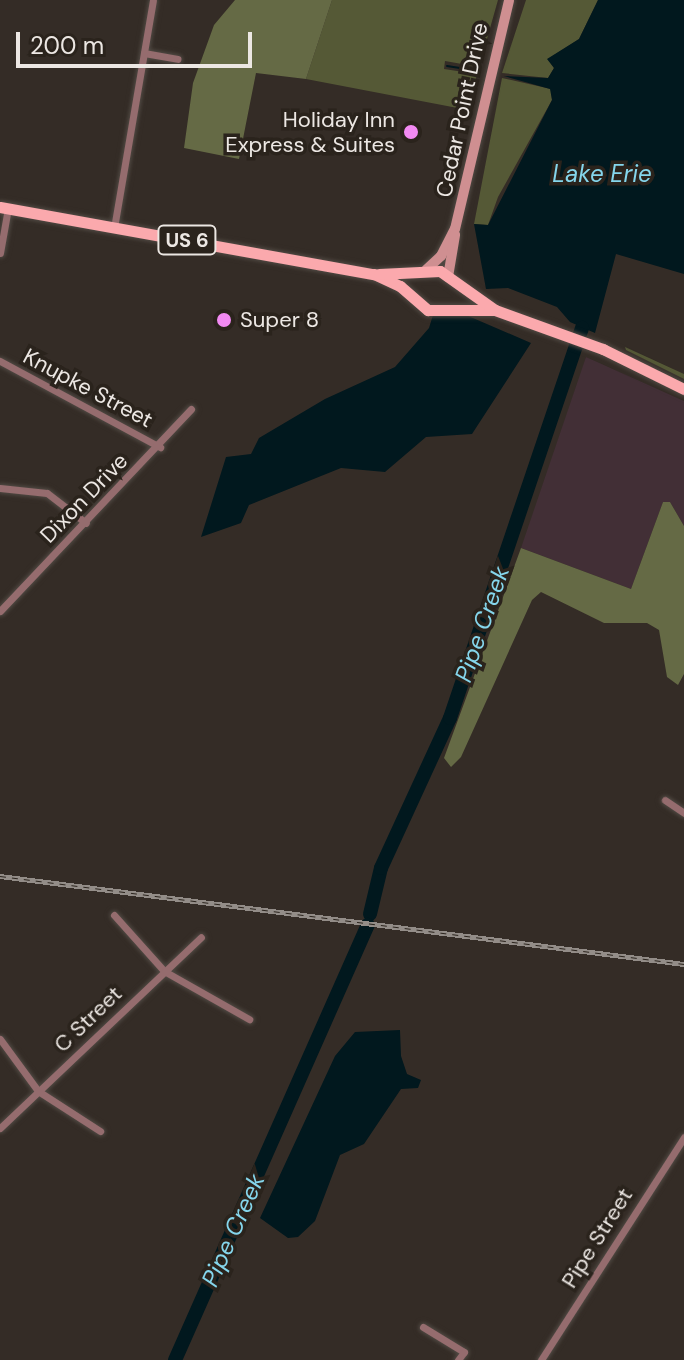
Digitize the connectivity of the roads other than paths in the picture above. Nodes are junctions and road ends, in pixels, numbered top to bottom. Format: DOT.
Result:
graph roads {
  1 [pos="153,0"];
  2 [pos="509,0"];
  3 [pos="144,53"];
  4 [pos="177,59"];
  5 [pos="4,207"];
  6 [pos="114,228"];
  7 [pos="455,229"];
  8 [pos="0,253"];
  9 [pos="424,271"];
  10 [pos="374,274"];
  11 [pos="449,279"];
  12 [pos="413,298"];
  13 [pos="438,309"];
  14 [pos="495,310"];
  15 [pos="0,361"];
  16 [pos="684,389"];
  17 [pos="191,409"];
  18 [pos="160,447"];
  19 [pos="0,488"];
  20 [pos="86,523"];
  21 [pos="0,611"];
  22 [pos="665,800"];
  23 [pos="684,813"];
  24 [pos="114,915"];
  25 [pos="201,937"];
  26 [pos="164,971"];
  27 [pos="249,1019"];
  28 [pos="0,1039"];
  29 [pos="38,1091"];
  30 [pos="0,1128"];
  31 [pos="100,1131"];
  32 [pos="684,1137"];
  33 [pos="423,1327"];
  34 [pos="458,1360"];
  35 [pos="541,1360"];
  1 -- 3 [label="street"];
  2 -- 7 [label="main road, Cedar Point Drive"];
  3 -- 4 [label="street"];
  3 -- 6 [label="street"];
  5 -- 6 [label="main road, US 6"];
  5 -- 8 [label="street"];
  6 -- 10 [label="main road, US 6"];
  7 -- 9 [label="main road, Cedar Point Drive"];
  7 -- 11 [label="main road, Cedar Point Drive"];
  9 -- 10 [label="main road, US 6"];
  9 -- 11 [label="main road"];
  9 -- 12 [label="main road"];
  10 -- 12 [label="main road, US 6"];
  11 -- 13 [label="main road"];
  11 -- 14 [label="main road"];
  12 -- 13 [label="main road"];
  13 -- 14 [label="main road"];
  14 -- 16 [label="main road"];
  15 -- 18 [label="street, Knupke Street"];
  17 -- 18 [label="street, Dixon Drive"];
  18 -- 20 [label="street, Dixon Drive"];
  19 -- 20 [label="street"];
  20 -- 21 [label="street, Dixon Drive"];
  22 -- 23 [label="street"];
  24 -- 26 [label="street"];
  25 -- 26 [label="street, C Street"];
  26 -- 27 [label="street"];
  26 -- 29 [label="street, C Street"];
  28 -- 29 [label="street"];
  29 -- 30 [label="street, C Street"];
  29 -- 31 [label="street"];
  32 -- 35 [label="street, Pipe Street"];
  33 -- 34 [label="street"];
}
